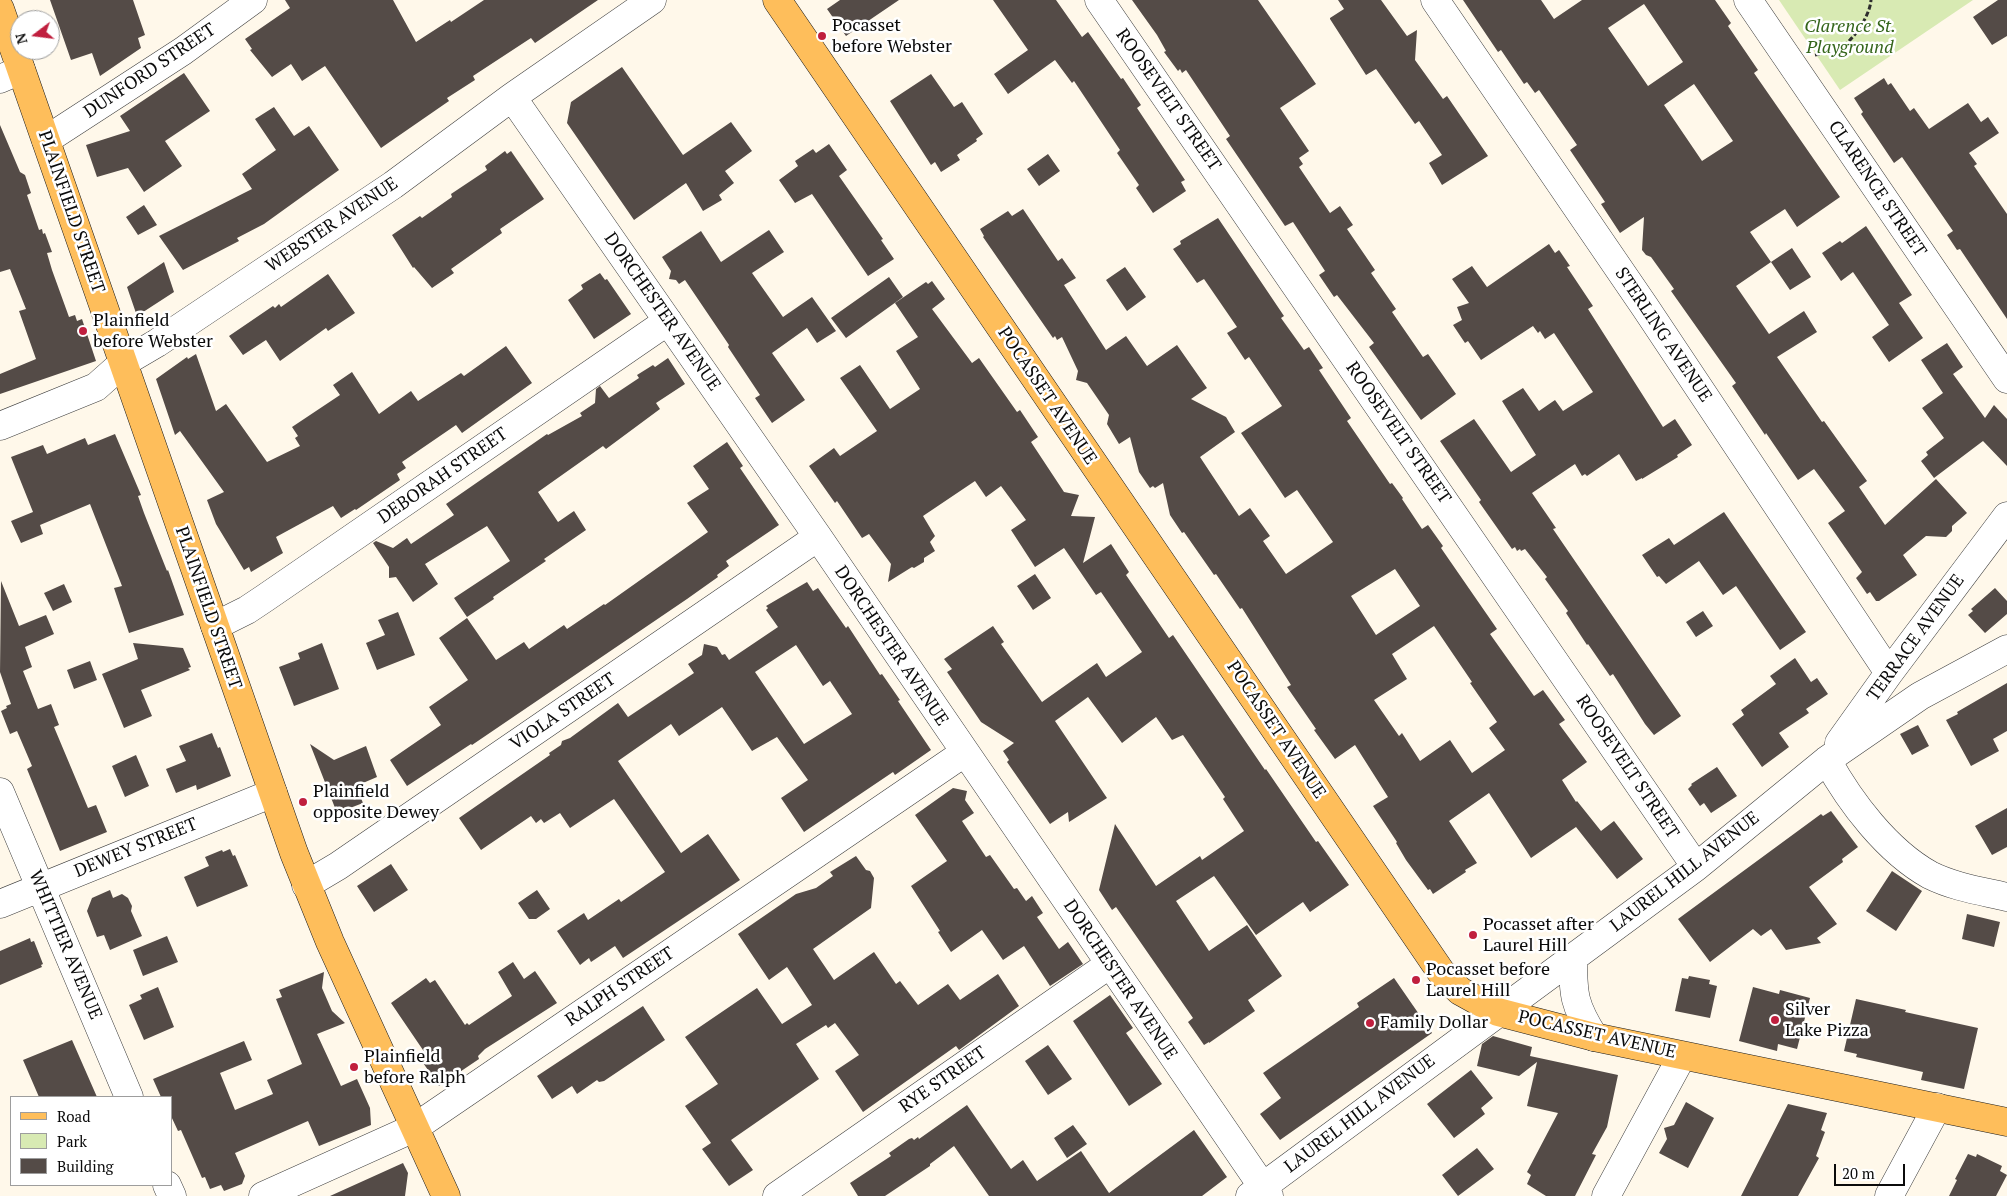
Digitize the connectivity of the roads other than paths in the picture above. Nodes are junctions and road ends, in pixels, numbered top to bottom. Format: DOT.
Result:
graph roads {
  1 [pos="253,0"];
  2 [pos="652,0"];
  3 [pos="777,0"];
  4 [pos="1099,0"];
  5 [pos="1435,0"];
  6 [pos="1748,0"];
  7 [pos="0,9"];
  8 [pos="11,75"];
  9 [pos="512,96"];
  10 [pos="46,140"];
  11 [pos="668,321"];
  12 [pos="123,364"];
  13 [pos="2007,379"];
  14 [pos="0,426"];
  15 [pos="2007,516"];
  16 [pos="818,538"];
  17 [pos="215,626"];
  18 [pos="2007,649"];
  19 [pos="1889,673"];
  20 [pos="964,753"];
  21 [pos="1827,760"];
  22 [pos="0,792"];
  23 [pos="272,793"];
  24 [pos="1696,867"];
  25 [pos="306,885"];
  26 [pos="40,887"];
  27 [pos="2007,897"];
  28 [pos="0,904"];
  29 [pos="1573,958"];
  30 [pos="1110,964"];
  31 [pos="1498,1012"];
  32 [pos="1594,1038"];
  33 [pos="1682,1056"];
  34 [pos="129,1096"];
  35 [pos="1937,1107"];
  36 [pos="2007,1122"];
  37 [pos="414,1128"];
  38 [pos="1260,1193"];
  39 [pos="263,1196"];
  40 [pos="446,1196"];
  41 [pos="777,1196"];
  42 [pos="1606,1196"];
  43 [pos="1889,1196"];
  1 -- 10 [label="street, DUNFORD STREET"];
  2 -- 9 [label="street, WEBSTER AVENUE"];
  3 -- 31 [label="main road, POCASSET AVENUE"];
  4 -- 24 [label="street, ROOSEVELT STREET"];
  5 -- 19 [label="street, STERLING AVENUE"];
  6 -- 13 [label="street, CLARENCE STREET"];
  7 -- 8 [label="main road, PLAINFIELD STREET"];
  8 -- 10 [label="main road, PLAINFIELD STREET"];
  9 -- 11 [label="street, DORCHESTER AVENUE"];
  9 -- 12 [label="street, WEBSTER AVENUE"];
  10 -- 12 [label="main road, PLAINFIELD STREET"];
  11 -- 16 [label="street, DORCHESTER AVENUE"];
  11 -- 17 [label="street, DEBORAH STREET"];
  12 -- 14 [label="street, WEBSTER AVENUE"];
  12 -- 17 [label="main road, PLAINFIELD STREET"];
  15 -- 19 [label="street, TERRACE AVENUE"];
  16 -- 20 [label="street, DORCHESTER AVENUE"];
  16 -- 25 [label="street, VIOLA STREET"];
  17 -- 23 [label="main road, PLAINFIELD STREET"];
  18 -- 21 [label="street, LAUREL HILL AVENUE"];
  19 -- 21 [label="street, TERRACE AVENUE"];
  20 -- 30 [label="street, DORCHESTER AVENUE"];
  20 -- 37 [label="street, RALPH STREET"];
  21 -- 24 [label="street, LAUREL HILL AVENUE"];
  21 -- 27 [label="street"];
  22 -- 26 [label="street, WHITTIER AVENUE"];
  23 -- 25 [label="main road, PLAINFIELD STREET"];
  23 -- 26 [label="street, DEWEY STREET"];
  24 -- 29 [label="street, LAUREL HILL AVENUE"];
  25 -- 37 [label="main road, PLAINFIELD STREET"];
  26 -- 28 [label="street, DEWEY STREET"];
  26 -- 34 [label="street, WHITTIER AVENUE"];
  29 -- 31 [label="street, LAUREL HILL AVENUE"];
  29 -- 32 [label="street"];
  30 -- 38 [label="street, DORCHESTER AVENUE"];
  30 -- 41 [label="street, RYE STREET"];
  31 -- 32 [label="main road, POCASSET AVENUE"];
  31 -- 38 [label="street, LAUREL HILL AVENUE"];
  32 -- 33 [label="main road, POCASSET AVENUE"];
  33 -- 35 [label="main road, POCASSET AVENUE"];
  33 -- 42 [label="street"];
  35 -- 36 [label="main road, POCASSET AVENUE"];
  35 -- 43 [label="street"];
  37 -- 39 [label="street, RALPH STREET"];
  37 -- 40 [label="main road, PLAINFIELD STREET"];
}
